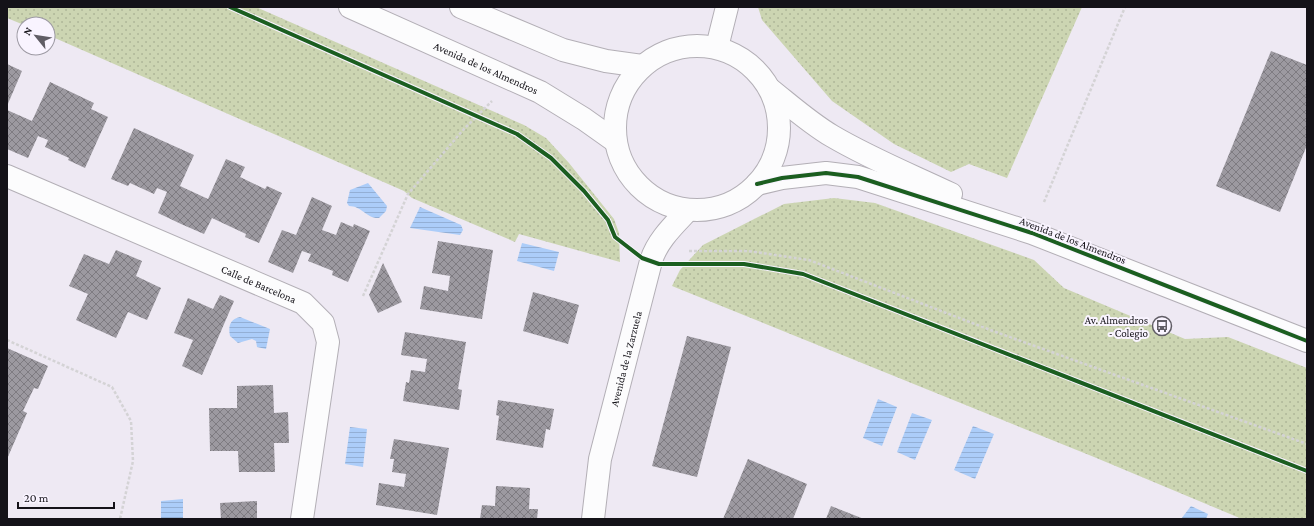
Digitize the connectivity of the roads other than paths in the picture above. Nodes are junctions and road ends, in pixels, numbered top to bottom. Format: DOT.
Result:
graph roads {
  1 [pos="350,7"];
  2 [pos="461,7"];
  3 [pos="727,7"];
  4 [pos="717,47"];
  5 [pos="642,66"];
  6 [pos="771,90"];
  7 [pos="615,141"];
  8 [pos="7,176"];
  9 [pos="757,184"];
  10 [pos="688,210"];
  11 [pos="1032,233"];
  12 [pos="1307,341"];
  13 [pos="594,518"];
  14 [pos="302,519"];
  1 -- 7 [label="street, Avenida de los Almendros"];
  2 -- 5 [label="street"];
  3 -- 4 [label="street"];
  4 -- 5 [label="street"];
  4 -- 6 [label="street"];
  5 -- 7 [label="street"];
  6 -- 9 [label="street"];
  6 -- 11 [label="street, Avenida de los Almendros"];
  7 -- 10 [label="street"];
  8 -- 14 [label="street, Calle de Barcelona"];
  9 -- 10 [label="street"];
  9 -- 11 [label="street, Avenida de los Almendros"];
  10 -- 13 [label="street, Avenida de la Zarzuela"];
  11 -- 12 [label="street, Avenida de los Almendros"];
}
